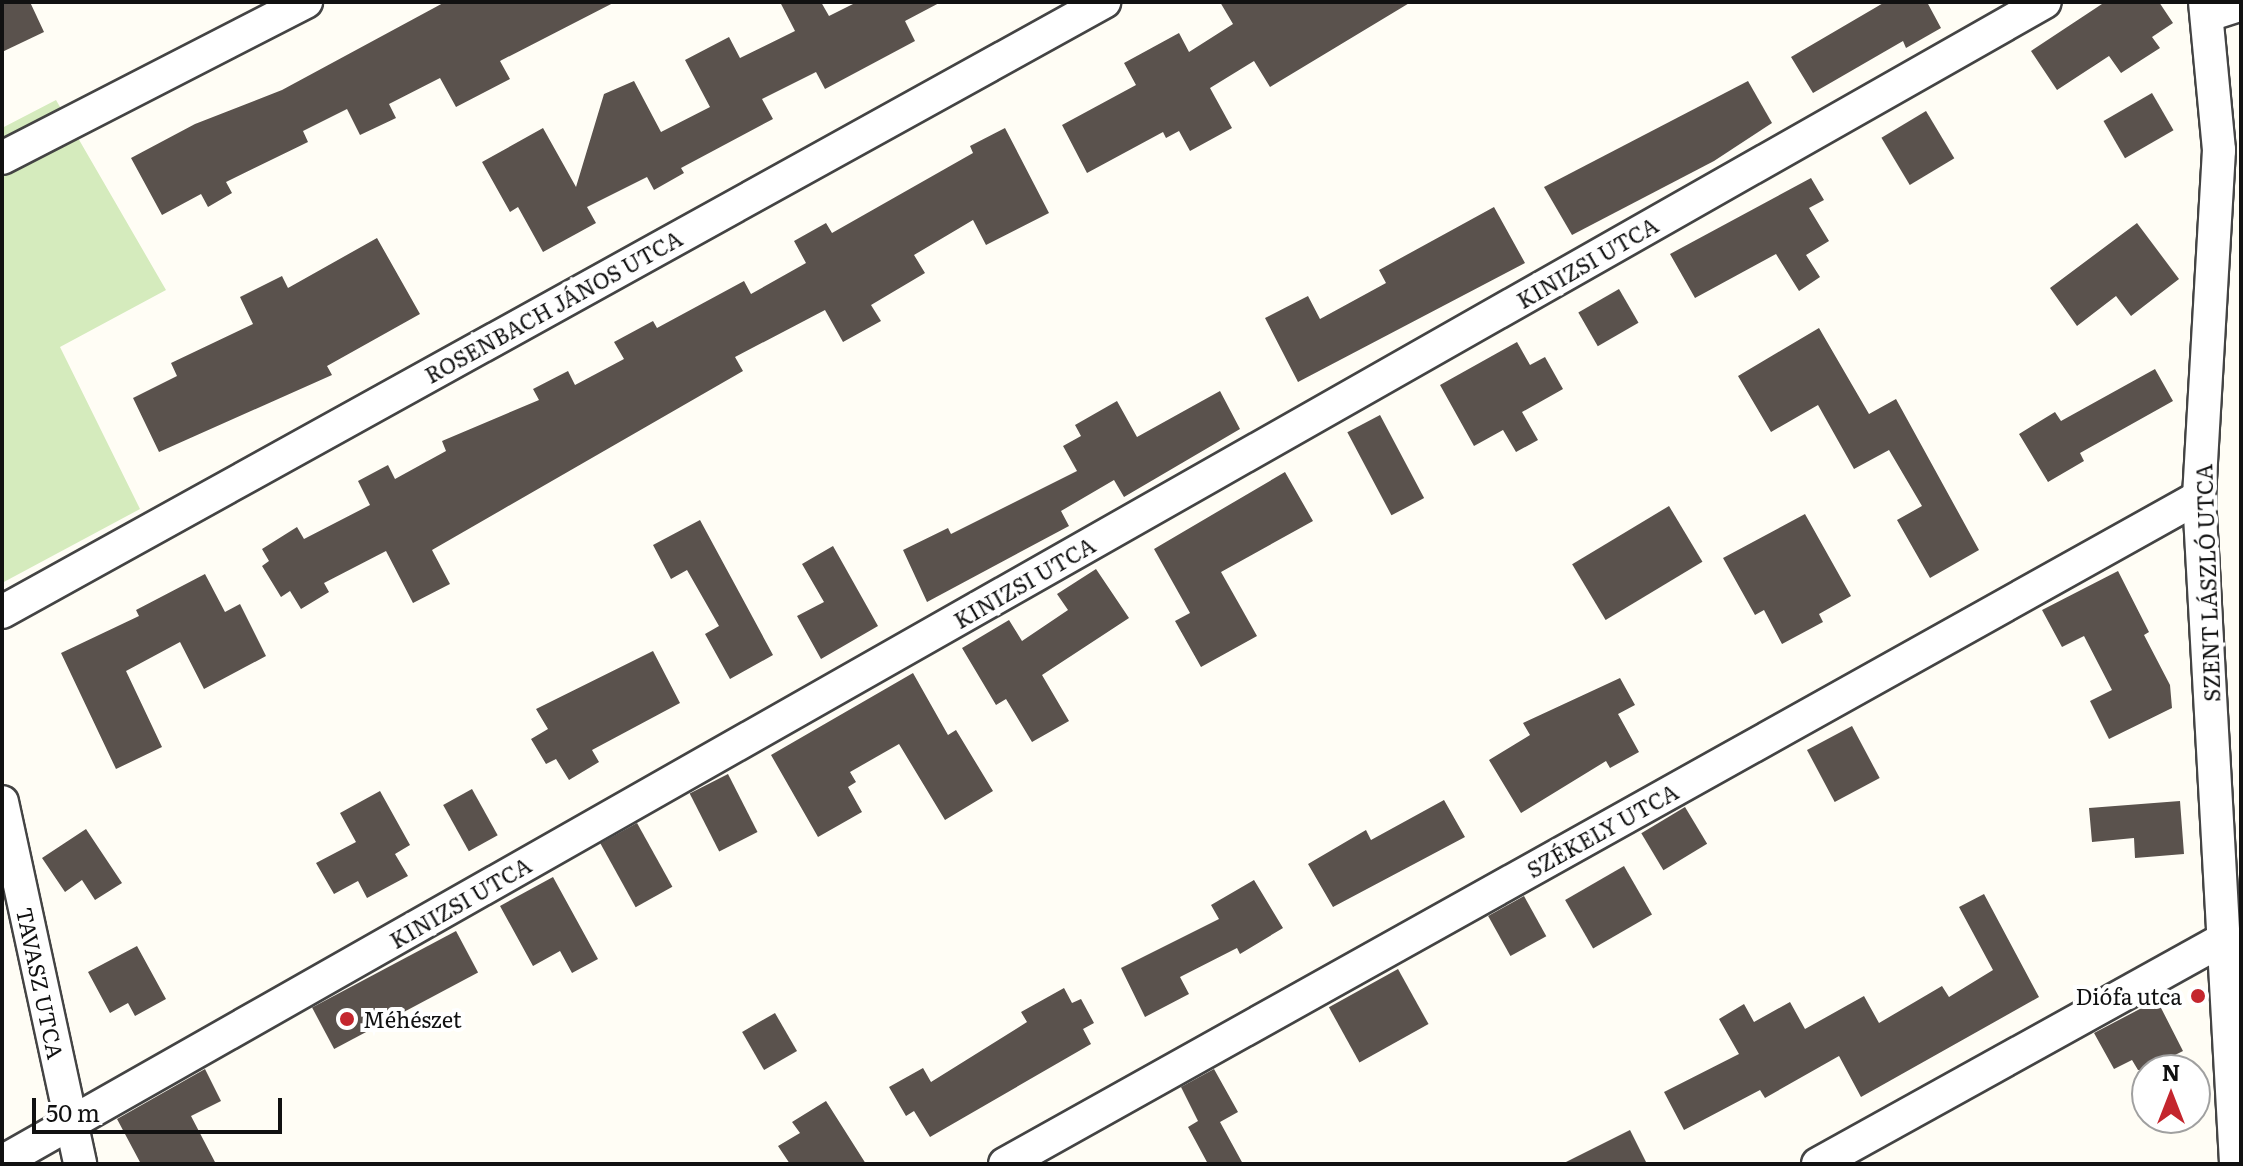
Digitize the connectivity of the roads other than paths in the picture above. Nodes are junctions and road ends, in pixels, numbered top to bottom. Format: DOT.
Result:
graph roads {
  1 [pos="306,2"];
  2 [pos="1104,2"];
  3 [pos="2045,2"];
  4 [pos="2241,4"];
  5 [pos="2207,8"];
  6 [pos="2,158"];
  7 [pos="2199,497"];
  8 [pos="2,612"];
  9 [pos="2,802"];
  10 [pos="2225,938"];
  11 [pos="71,1124"];
  12 [pos="2,1162"];
  13 [pos="80,1164"];
  14 [pos="1005,1164"];
  15 [pos="1818,1164"];
  16 [pos="2236,1164"];
  1 -- 6 [label="street"];
  2 -- 8 [label="street, ROSENBACH JÁNOS UTCA"];
  3 -- 11 [label="street, KINIZSI UTCA"];
  4 -- 5 [label="street"];
  5 -- 7 [label="street, SZENT LÁSZLÓ UTCA"];
  7 -- 10 [label="street, SZENT LÁSZLÓ UTCA"];
  7 -- 14 [label="street, SZÉKELY UTCA"];
  9 -- 11 [label="street, TAVASZ UTCA"];
  10 -- 15 [label="street"];
  10 -- 16 [label="street, SZENT LÁSZLÓ UTCA"];
  11 -- 12 [label="street, KINIZSI UTCA"];
  11 -- 13 [label="street, TAVASZ UTCA"];
}
